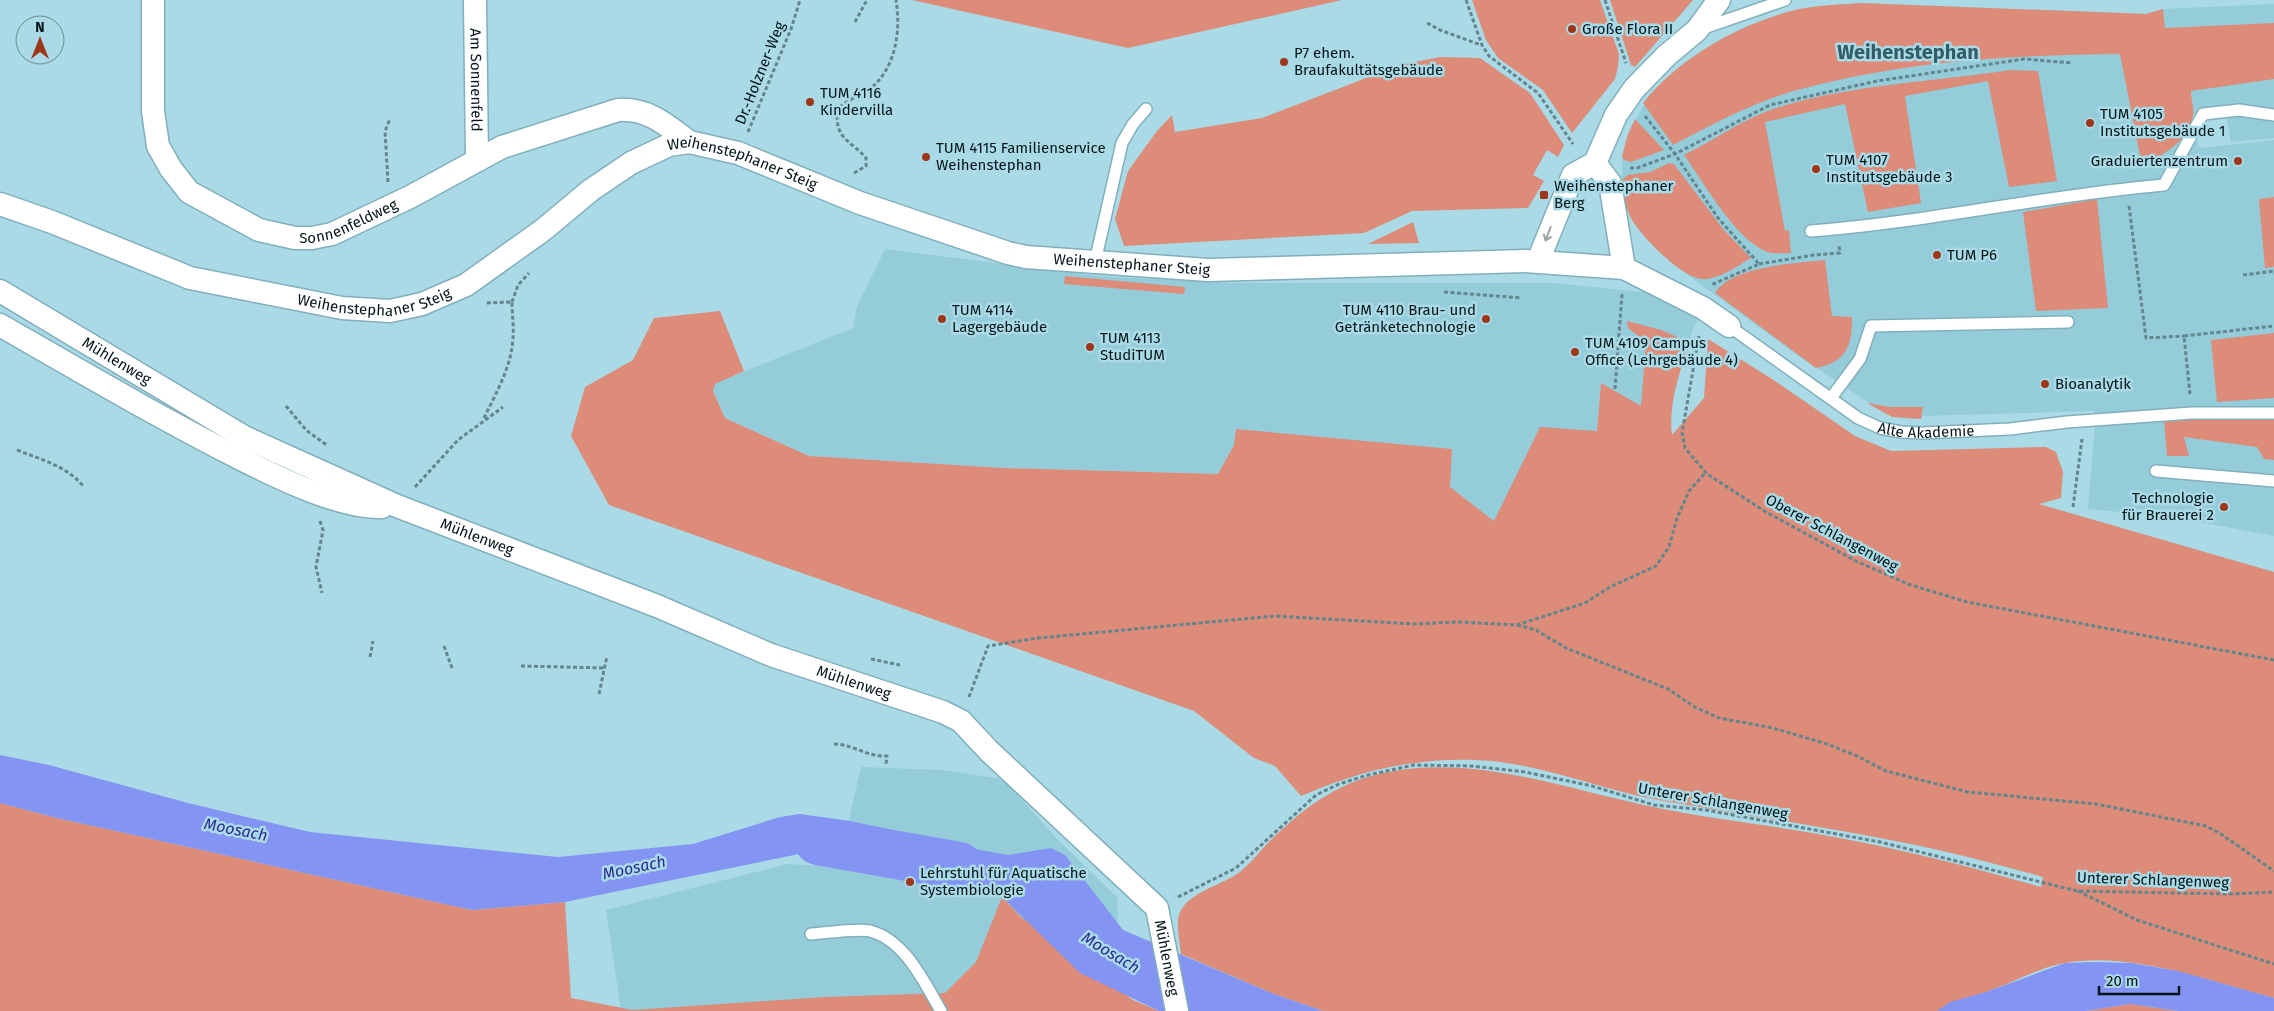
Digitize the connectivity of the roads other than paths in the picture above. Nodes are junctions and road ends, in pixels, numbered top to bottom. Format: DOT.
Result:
graph roads {
  1 [pos="153,0"];
  2 [pos="475,0"];
  3 [pos="1718,0"];
  4 [pos="1785,0"];
  5 [pos="1697,30"];
  6 [pos="1146,109"];
  7 [pos="2274,115"];
  8 [pos="689,142"];
  9 [pos="477,159"];
  10 [pos="1595,163"];
  11 [pos="0,204"];
  12 [pos="1811,231"];
  13 [pos="1538,260"];
  14 [pos="1095,262"];
  15 [pos="1624,268"];
  16 [pos="0,291"];
  17 [pos="2068,322"];
  18 [pos="1729,326"];
  19 [pos="2,332"];
  20 [pos="1831,398"];
  21 [pos="2274,413"];
  22 [pos="2156,471"];
  23 [pos="2274,481"];
  24 [pos="398,506"];
  25 [pos="811,934"];
  26 [pos="941,1011"];
  27 [pos="1177,1011"];
  1 -- 9 [label="street, Sonnenfeldweg"];
  2 -- 9 [label="street, Am Sonnenfeld"];
  3 -- 5 [label="street"];
  4 -- 5 [label="lane"];
  5 -- 10 [label="street"];
  6 -- 14 [label="lane"];
  7 -- 12 [label="lane"];
  8 -- 9 [label="street, Sonnenfeldweg"];
  8 -- 11 [label="street, Weihenstephaner Steig"];
  8 -- 14 [label="street, Weihenstephaner Steig"];
  10 -- 13 [label="street, one-way"];
  10 -- 15 [label="street"];
  13 -- 14 [label="street, Weihenstephaner Steig"];
  13 -- 15 [label="street"];
  15 -- 18 [label="street, Alte Akademie"];
  16 -- 24 [label="street, Mühlenweg"];
  17 -- 20 [label="lane"];
  18 -- 20 [label="lane, Alte Akademie"];
  19 -- 24 [label="street, Mühlenweg"];
  20 -- 21 [label="lane, Alte Akademie"];
  22 -- 23 [label="lane"];
  24 -- 27 [label="street, Mühlenweg"];
  25 -- 26 [label="lane"];
}
